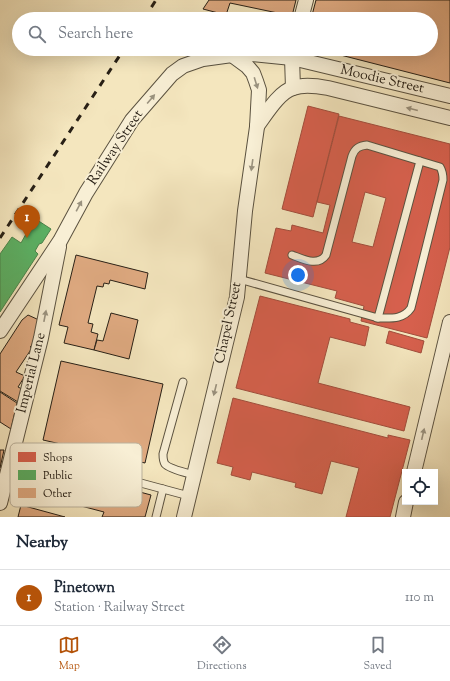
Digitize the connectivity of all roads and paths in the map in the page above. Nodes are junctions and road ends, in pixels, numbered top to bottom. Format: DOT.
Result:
graph roads {
  1 [pos="306,0"];
  2 [pos="303,12"];
  3 [pos="220,56"];
  4 [pos="234,56"];
  5 [pos="293,56"];
  6 [pos="300,56"];
  7 [pos="293,88"];
  8 [pos="450,96"];
  9 [pos="450,118"];
  10 [pos="257,126"];
  11 [pos="420,161"];
  12 [pos="60,241"];
  13 [pos="292,255"];
  14 [pos="239,279"];
  15 [pos="377,318"];
  16 [pos="450,322"];
  17 [pos="0,331"];
  18 [pos="183,382"];
  19 [pos="15,443"];
  20 [pos="10,464"];
  21 [pos="415,469"];
  22 [pos="194,475"];
  23 [pos="142,483"];
  24 [pos="163,489"];
  25 [pos="189,496"];
  26 [pos="0,504"];
  27 [pos="405,505"];
  28 [pos="156,517"];
  29 [pos="184,517"];
  30 [pos="402,517"];
  1 -- 2 [label="street"];
  12 -- 3 [label="street, Railway Street, one-way"];
  4 -- 10 [label="street, Chapel Street, one-way"];
  5 -- 7 [label="street"];
  6 -- 8 [label="street, Moodie Street"];
  9 -- 7 [label="street, Moodie Street, one-way"];
  7 -- 10 [label="street, Chapel Street"];
  10 -- 14 [label="street, Chapel Street, one-way"];
  11 -- 13 [label="lane"];
  11 -- 15 [label="lane"];
  11 -- 15 [label="lane"];
  12 -- 17 [label="street, Railway Street"];
  19 -- 12 [label="street, Imperial Lane, one-way"];
  14 -- 15 [label="lane"];
  14 -- 22 [label="street, Chapel Street, one-way"];
  21 -- 16 [label="street, one-way"];
  18 -- 22 [label="lane"];
  20 -- 26 [label="street, Imperial Lane"];
  22 -- 25 [label="street, Chapel Street"];
  23 -- 24 [label="lane"];
  24 -- 25 [label="lane"];
  24 -- 28 [label="lane"];
  25 -- 29 [label="street, Chapel Street"];
  27 -- 30 [label="street"];
}
